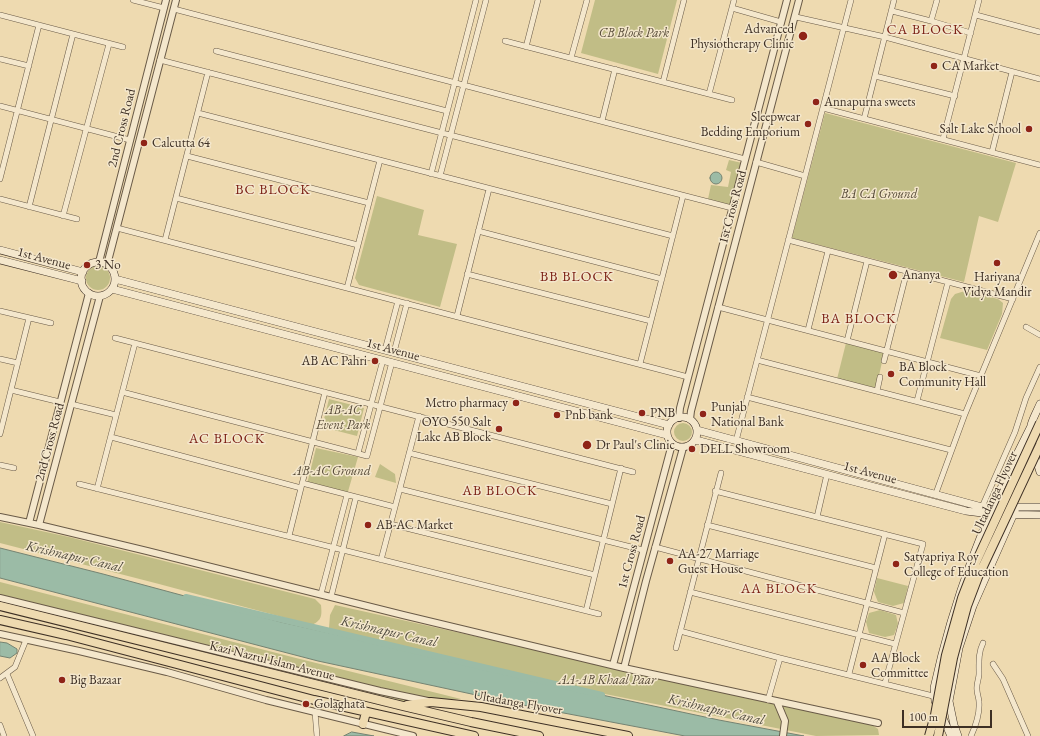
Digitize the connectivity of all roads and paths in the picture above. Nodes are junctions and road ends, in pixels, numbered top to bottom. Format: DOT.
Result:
graph roads {
  1 [pos="133,0"];
  2 [pos="166,0"];
  3 [pos="176,0"];
  4 [pos="476,0"];
  5 [pos="486,0"];
  6 [pos="538,0"];
  7 [pos="587,0"];
  8 [pos="684,0"];
  9 [pos="734,0"];
  10 [pos="787,0"];
  11 [pos="799,0"];
  12 [pos="851,0"];
  13 [pos="894,0"];
  14 [pos="937,0"];
  15 [pos="980,0"];
  16 [pos="164,8"];
  17 [pos="732,8"];
  18 [pos="174,9"];
  19 [pos="892,11"];
  20 [pos="0,15"];
  21 [pos="976,15"];
  22 [pos="796,18"];
  23 [pos="931,21"];
  24 [pos="781,22"];
  25 [pos="39,25"];
  26 [pos="844,28"];
  27 [pos="1040,32"];
  28 [pos="158,33"];
  29 [pos="971,33"];
  30 [pos="73,34"];
  31 [pos="167,35"];
  32 [pos="885,37"];
  33 [pos="505,41"];
  34 [pos="109,44"];
  35 [pos="526,46"];
  36 [pos="123,47"];
  37 [pos="216,51"];
  38 [pos="572,58"];
  39 [pos="0,59"];
  40 [pos="160,60"];
  41 [pos="964,60"];
  42 [pos="29,66"];
  43 [pos="615,70"];
  44 [pos="208,72"];
  45 [pos="1012,72"];
  46 [pos="875,76"];
  47 [pos="1040,79"];
  48 [pos="663,82"];
  49 [pos="455,83"];
  50 [pos="464,86"];
  51 [pos="709,94"];
  52 [pos="955,96"];
  53 [pos="732,100"];
  54 [pos="0,106"];
  55 [pos="823,108"];
  56 [pos="17,110"];
  57 [pos="447,111"];
  58 [pos="198,113"];
  59 [pos="864,118"];
  60 [pos="51,120"];
  61 [pos="602,121"];
  62 [pos="86,129"];
  63 [pos="442,133"];
  64 [pos="451,135"];
  65 [pos="943,139"];
  66 [pos="130,140"];
  67 [pos="992,152"];
  68 [pos="187,156"];
  69 [pos="745,158"];
  70 [pos="380,160"];
  71 [pos="756,162"];
  72 [pos="1040,165"];
  73 [pos="431,174"];
  74 [pos="440,176"];
  75 [pos="805,176"];
  76 [pos="0,179"];
  77 [pos="489,189"];
  78 [pos="684,196"];
  79 [pos="176,198"];
  80 [pos="0,199"];
  81 [pos="369,203"];
  82 [pos="29,207"];
  83 [pos="113,207"];
  84 [pos="732,208"];
  85 [pos="122,209"];
  86 [pos="63,216"];
  87 [pos="77,219"];
  88 [pos="117,228"];
  89 [pos="478,232"];
  90 [pos="1040,232"];
  91 [pos="673,236"];
  92 [pos="165,240"];
  93 [pos="788,240"];
  94 [pos="358,245"];
  95 [pos="723,245"];
  96 [pos="734,247"];
  97 [pos="0,250"];
  98 [pos="828,250"];
  99 [pos="0,260"];
  100 [pos="867,261"];
  101 [pos="99,262"];
  102 [pos="107,265"];
  103 [pos="907,271"];
  104 [pos="83,272"];
  105 [pos="467,274"];
  106 [pos="115,279"];
  107 [pos="662,279"];
  108 [pos="82,281"];
  109 [pos="948,282"];
  110 [pos="348,288"];
  111 [pos="112,289"];
  112 [pos="89,293"];
  113 [pos="100,296"];
  114 [pos="1013,299"];
  115 [pos="196,300"];
  116 [pos="398,301"];
  117 [pos="407,303"];
  118 [pos="718,307"];
  119 [pos="193,310"];
  120 [pos="0,311"];
  121 [pos="457,316"];
  122 [pos="29,318"];
  123 [pos="768,320"];
  124 [pos="651,321"];
  125 [pos="51,323"];
  126 [pos="1026,327"];
  127 [pos="808,330"];
  128 [pos="1040,335"];
  129 [pos="115,338"];
  130 [pos="847,341"];
  131 [pos="135,343"];
  132 [pos="385,350"];
  133 [pos="887,351"];
  134 [pos="394,352"];
  135 [pos="0,359"];
  136 [pos="382,360"];
  137 [pos="757,360"];
  138 [pos="884,361"];
  139 [pos="392,362"];
  140 [pos="926,362"];
  141 [pos="18,363"];
  142 [pos="434,363"];
  143 [pos="640,364"];
  144 [pos="1040,366"];
  145 [pos="431,373"];
  146 [pos="67,375"];
  147 [pos="688,376"];
  148 [pos="981,376"];
  149 [pos="880,377"];
  150 [pos="78,378"];
  151 [pos="11,390"];
  152 [pos="877,391"];
  153 [pos="122,392"];
  154 [pos="325,392"];
  155 [pos="747,397"];
  156 [pos="570,399"];
  157 [pos="917,401"];
  158 [pos="60,402"];
  159 [pos="71,404"];
  160 [pos="371,404"];
  161 [pos="1040,404"];
  162 [pos="380,406"];
  163 [pos="567,409"];
  164 [pos="3,414"];
  165 [pos="965,414"];
  166 [pos="116,415"];
  167 [pos="419,416"];
  168 [pos="679,418"];
  169 [pos="690,419"];
  170 [pos="1040,423"];
  171 [pos="669,425"];
  172 [pos="1031,426"];
  173 [pos="697,430"];
  174 [pos="0,434"];
  175 [pos="667,435"];
  176 [pos="110,437"];
  177 [pos="51,438"];
  178 [pos="696,440"];
  179 [pos="736,441"];
  180 [pos="62,442"];
  181 [pos="313,442"];
  182 [pos="672,444"];
  183 [pos="1040,445"];
  184 [pos="683,448"];
  185 [pos="952,450"];
  186 [pos="777,451"];
  187 [pos="409,453"];
  188 [pos="358,454"];
  189 [pos="774,460"];
  190 [pos="0,465"];
  191 [pos="14,468"];
  192 [pos="621,468"];
  193 [pos="633,472"];
  194 [pos="1040,472"];
  195 [pos="721,473"];
  196 [pos="827,474"];
  197 [pos="79,484"];
  198 [pos="302,486"];
  199 [pos="97,489"];
  200 [pos="400,489"];
  201 [pos="715,491"];
  202 [pos="936,494"];
  203 [pos="347,495"];
  204 [pos="356,497"];
  205 [pos="612,504"];
  206 [pos="993,506"];
  207 [pos="1040,506"];
  208 [pos="395,507"];
  209 [pos="982,507"];
  210 [pos="1016,507"];
  211 [pos="990,514"];
  212 [pos="1013,514"];
  213 [pos="1040,515"];
  214 [pos="0,517"];
  215 [pos="816,517"];
  216 [pos="29,523"];
  217 [pos="390,524"];
  218 [pos="39,525"];
  219 [pos="707,525"];
  220 [pos="885,534"];
  221 [pos="289,536"];
  222 [pos="603,540"];
  223 [pos="656,546"];
  224 [pos="334,548"];
  225 [pos="343,550"];
  226 [pos="643,550"];
  227 [pos="699,558"];
  228 [pos="381,560"];
  229 [pos="876,568"];
  230 [pos="595,575"];
  231 [pos="636,578"];
  232 [pos="646,581"];
  233 [pos="690,592"];
  234 [pos="321,594"];
  235 [pos="331,596"];
  236 [pos="0,598"];
  237 [pos="867,603"];
  238 [pos="0,606"];
  239 [pos="586,610"];
  240 [pos="904,613"];
  241 [pos="598,614"];
  242 [pos="0,620"];
  243 [pos="680,631"];
  244 [pos="0,634"];
  245 [pos="858,635"];
  246 [pos="26,640"];
  247 [pos="983,643"];
  248 [pos="895,644"];
  249 [pos="676,648"];
  250 [pos="780,658"];
  251 [pos="993,664"];
  252 [pos="613,665"];
  253 [pos="624,668"];
  254 [pos="7,674"];
  255 [pos="848,674"];
  256 [pos="0,678"];
  257 [pos="884,683"];
  258 [pos="934,696"];
  259 [pos="768,700"];
  260 [pos="949,701"];
  261 [pos="431,702"];
  262 [pos="776,702"];
  263 [pos="402,706"];
  264 [pos="315,712"];
  265 [pos="366,712"];
  266 [pos="363,724"];
  267 [pos="878,724"];
  268 [pos="0,725"];
  269 [pos="4,736"];
  270 [pos="33,736"];
  271 [pos="317,736"];
  272 [pos="413,736"];
  273 [pos="474,736"];
  274 [pos="539,736"];
  275 [pos="628,736"];
  276 [pos="783,736"];
  277 [pos="929,736"];
  278 [pos="938,736"];
  279 [pos="951,736"];
  280 [pos="958,736"];
  281 [pos="972,736"];
  282 [pos="1028,736"];
  1 -- 16 [label="street"];
  2 -- 16 [label="street, 2nd Cross Road"];
  3 -- 18 [label="street"];
  4 -- 49 [label="street"];
  5 -- 50 [label="street"];
  6 -- 35 [label="street"];
  7 -- 38 [label="street"];
  8 -- 48 [label="street"];
  9 -- 17 [label="street"];
  10 -- 24 [label="street, 1st Cross Road"];
  11 -- 22 [label="street, 1st Cross Road"];
  12 -- 26 [label="street"];
  13 -- 19 [label="street"];
  14 -- 23 [label="street"];
  15 -- 21 [label="street"];
  16 -- 28 [label="street, 2nd Cross Road"];
  17 -- 24 [label="street"];
  17 -- 51 [label="street"];
  18 -- 31 [label="street"];
  18 -- 49 [label="street"];
  19 -- 23 [label="street"];
  19 -- 32 [label="street"];
  20 -- 25 [label="street"];
  21 -- 27 [label="street"];
  21 -- 29 [label="street"];
  22 -- 26 [label="street"];
  22 -- 71 [label="street, 1st Cross Road"];
  23 -- 29 [label="street"];
  24 -- 69 [label="street, 1st Cross Road"];
  25 -- 30 [label="street"];
  25 -- 42 [label="street"];
  26 -- 32 [label="street"];
  26 -- 55 [label="street"];
  28 -- 31 [label="street"];
  28 -- 66 [label="street, 2nd Cross Road"];
  29 -- 41 [label="street"];
  30 -- 34 [label="street"];
  30 -- 60 [label="street"];
  31 -- 40 [label="street"];
  32 -- 41 [label="street"];
  32 -- 46 [label="street"];
  33 -- 35 [label="street"];
  34 -- 36 [label="street"];
  34 -- 62 [label="street"];
  35 -- 38 [label="street"];
  37 -- 57 [label="street"];
  38 -- 43 [label="street"];
  39 -- 42 [label="street"];
  40 -- 44 [label="street"];
  40 -- 85 [label="street"];
  41 -- 45 [label="street"];
  41 -- 52 [label="street"];
  42 -- 56 [label="street"];
  43 -- 48 [label="street"];
  43 -- 61 [label="street"];
  44 -- 58 [label="street"];
  44 -- 63 [label="street"];
  45 -- 47 [label="street"];
  45 -- 67 [label="street"];
  46 -- 52 [label="street"];
  46 -- 59 [label="street"];
  48 -- 51 [label="street"];
  49 -- 50 [label="street"];
  49 -- 57 [label="street"];
  50 -- 61 [label="street"];
  50 -- 64 [label="street"];
  51 -- 53 [label="street"];
  52 -- 65 [label="street"];
  54 -- 56 [label="street"];
  55 -- 59 [label="street"];
  55 -- 75 [label="street"];
  56 -- 60 [label="street"];
  56 -- 76 [label="street"];
  57 -- 63 [label="street"];
  58 -- 68 [label="street"];
  58 -- 70 [label="street"];
  59 -- 65 [label="street"];
  60 -- 62 [label="street"];
  60 -- 82 [label="street"];
  61 -- 69 [label="street"];
  62 -- 66 [label="street"];
  62 -- 86 [label="street"];
  63 -- 64 [label="street"];
  63 -- 73 [label="street"];
  64 -- 74 [label="street"];
  64 -- 78 [label="street"];
  65 -- 67 [label="street"];
  66 -- 83 [label="street, 2nd Cross Road"];
  67 -- 72 [label="street"];
  68 -- 79 [label="street"];
  68 -- 81 [label="street"];
  69 -- 84 [label="street, 1st Cross Road"];
  70 -- 73 [label="street"];
  70 -- 81 [label="street"];
  71 -- 75 [label="street"];
  71 -- 96 [label="street, 1st Cross Road"];
  73 -- 74 [label="street"];
  74 -- 77 [label="street"];
  75 -- 93 [label="street"];
  77 -- 89 [label="street"];
  77 -- 91 [label="street"];
  78 -- 84 [label="street"];
  78 -- 91 [label="street"];
  79 -- 92 [label="street"];
  79 -- 94 [label="street"];
  80 -- 82 [label="street"];
  81 -- 94 [label="street"];
  82 -- 86 [label="street"];
  83 -- 85 [label="street"];
  83 -- 101 [label="street, 2nd Cross Road"];
  84 -- 95 [label="street, 1st Cross Road"];
  85 -- 88 [label="street"];
  86 -- 87 [label="street"];
  88 -- 92 [label="street"];
  88 -- 102 [label="street"];
  89 -- 105 [label="street"];
  89 -- 107 [label="street"];
  90 -- 114 [label="street"];
  91 -- 107 [label="street"];
  92 -- 110 [label="street"];
  93 -- 98 [label="street"];
  93 -- 123 [label="street"];
  94 -- 110 [label="street"];
  95 -- 96 [label="street"];
  95 -- 147 [label="street, 1st Cross Road"];
  96 -- 118 [label="street, 1st Cross Road"];
  97 -- 104 [label="main road"];
  98 -- 100 [label="street"];
  98 -- 127 [label="street"];
  99 -- 108 [label="main road, 1st Avenue"];
  100 -- 103 [label="street"];
  100 -- 130 [label="street"];
  101 -- 102 [label="main road"];
  101 -- 104 [label="main road"];
  102 -- 106 [label="main road"];
  103 -- 109 [label="street"];
  103 -- 133 [label="street"];
  104 -- 108 [label="main road"];
  105 -- 121 [label="street"];
  105 -- 124 [label="street"];
  106 -- 111 [label="main road"];
  106 -- 115 [label="main road, 1st Avenue"];
  107 -- 124 [label="street"];
  108 -- 112 [label="main road"];
  109 -- 114 [label="street"];
  109 -- 140 [label="street"];
  110 -- 116 [label="street"];
  111 -- 113 [label="main road"];
  111 -- 119 [label="main road, 1st Avenue"];
  112 -- 113 [label="main road"];
  112 -- 146 [label="street"];
  113 -- 150 [label="street, 2nd Cross Road"];
  114 -- 148 [label="street"];
  115 -- 119 [label="main road"];
  115 -- 132 [label="main road, 1st Avenue"];
  116 -- 117 [label="street"];
  116 -- 132 [label="street"];
  117 -- 121 [label="street"];
  117 -- 134 [label="street"];
  118 -- 123 [label="street"];
  118 -- 169 [label="street, 1st Cross Road"];
  119 -- 136 [label="main road, 1st Avenue"];
  120 -- 122 [label="street"];
  121 -- 143 [label="street"];
  122 -- 125 [label="street"];
  122 -- 141 [label="street"];
  123 -- 127 [label="street"];
  123 -- 137 [label="street"];
  124 -- 143 [label="street"];
  126 -- 128 [label="street"];
  127 -- 130 [label="street"];
  129 -- 131 [label="street"];
  130 -- 133 [label="street"];
  131 -- 153 [label="street"];
  131 -- 154 [label="street"];
  132 -- 134 [label="main road, 1st Avenue"];
  133 -- 138 [label="street"];
  133 -- 140 [label="street"];
  134 -- 142 [label="main road, 1st Avenue"];
  135 -- 141 [label="street"];
  136 -- 139 [label="main road, 1st Avenue"];
  136 -- 160 [label="street"];
  137 -- 152 [label="street"];
  137 -- 155 [label="street"];
  139 -- 145 [label="main road, 1st Avenue"];
  139 -- 162 [label="street"];
  140 -- 148 [label="street"];
  140 -- 157 [label="street"];
  141 -- 151 [label="street"];
  142 -- 145 [label="main road"];
  142 -- 156 [label="main road, 1st Avenue"];
  143 -- 147 [label="street"];
  144 -- 209 [label="street"];
  145 -- 163 [label="main road, 1st Avenue"];
  146 -- 150 [label="street"];
  146 -- 158 [label="street"];
  147 -- 168 [label="street, 1st Cross Road"];
  148 -- 165 [label="street"];
  149 -- 152 [label="street"];
  150 -- 159 [label="street, 2nd Cross Road"];
  151 -- 158 [label="street"];
  151 -- 164 [label="street"];
  152 -- 157 [label="street"];
  153 -- 166 [label="street"];
  153 -- 181 [label="street"];
  154 -- 160 [label="street"];
  154 -- 181 [label="street"];
  155 -- 179 [label="street"];
  155 -- 185 [label="street"];
  156 -- 163 [label="main road"];
  156 -- 171 [label="main road, 1st Avenue"];
  157 -- 165 [label="street"];
  158 -- 177 [label="street"];
  159 -- 166 [label="street"];
  159 -- 180 [label="street, 2nd Cross Road"];
  160 -- 162 [label="street"];
  160 -- 188 [label="street"];
  161 -- 172 [label="main road"];
  162 -- 167 [label="street"];
  162 -- 188 [label="street"];
  163 -- 175 [label="main road, 1st Avenue"];
  164 -- 174 [label="street"];
  165 -- 185 [label="street"];
  166 -- 176 [label="street"];
  167 -- 187 [label="street"];
  167 -- 192 [label="street"];
  168 -- 169 [label="main road"];
  168 -- 171 [label="main road"];
  169 -- 173 [label="main road"];
  170 -- 277 [label="main road, Ultadanga Flyover, bridge"];
  171 -- 175 [label="main road"];
  172 -- 194 [label="main road"];
  172 -- 206 [label="main road"];
  173 -- 178 [label="main road"];
  173 -- 179 [label="main road"];
  175 -- 182 [label="main road"];
  176 -- 198 [label="street"];
  176 -- 199 [label="street"];
  177 -- 180 [label="street"];
  177 -- 216 [label="street"];
  178 -- 184 [label="main road"];
  178 -- 189 [label="main road, 1st Avenue"];
  179 -- 186 [label="main road"];
  180 -- 218 [label="street, 2nd Cross Road"];
  181 -- 188 [label="street"];
  181 -- 198 [label="street"];
  182 -- 184 [label="main road"];
  182 -- 226 [label="street, 1st Cross Road"];
  183 -- 278 [label="main road, Ultadanga Flyover, bridge"];
  184 -- 223 [label="street"];
  185 -- 202 [label="street"];
  186 -- 189 [label="main road"];
  186 -- 202 [label="main road"];
  187 -- 200 [label="street"];
  187 -- 205 [label="street"];
  189 -- 196 [label="main road, 1st Avenue"];
  190 -- 191 [label="street"];
  192 -- 193 [label="street"];
  192 -- 205 [label="street"];
  195 -- 201 [label="street"];
  196 -- 211 [label="main road, 1st Avenue"];
  196 -- 215 [label="street"];
  197 -- 199 [label="street"];
  198 -- 203 [label="street"];
  198 -- 221 [label="street"];
  199 -- 221 [label="street"];
  200 -- 208 [label="street"];
  200 -- 222 [label="street"];
  201 -- 215 [label="street"];
  201 -- 219 [label="street"];
  202 -- 209 [label="main road"];
  203 -- 204 [label="street"];
  203 -- 224 [label="street"];
  204 -- 208 [label="street"];
  204 -- 225 [label="street"];
  205 -- 222 [label="street"];
  206 -- 209 [label="main road"];
  206 -- 210 [label="main road"];
  206 -- 211 [label="main road"];
  207 -- 210 [label="main road"];
  208 -- 217 [label="street"];
  210 -- 212 [label="main road"];
  211 -- 212 [label="main road, 1st Avenue"];
  211 -- 258 [label="main road"];
  212 -- 213 [label="main road, 1st Avenue"];
  212 -- 260 [label="main road"];
  214 -- 216 [label="street"];
  215 -- 220 [label="street"];
  216 -- 218 [label="street"];
  217 -- 228 [label="street"];
  217 -- 230 [label="street"];
  218 -- 234 [label="street"];
  219 -- 227 [label="street"];
  219 -- 229 [label="street"];
  220 -- 229 [label="street"];
  220 -- 240 [label="street"];
  221 -- 224 [label="street"];
  222 -- 226 [label="street"];
  222 -- 230 [label="street"];
  223 -- 227 [label="street"];
  223 -- 232 [label="street"];
  224 -- 225 [label="street"];
  224 -- 234 [label="street"];
  225 -- 228 [label="street"];
  225 -- 235 [label="street"];
  226 -- 231 [label="street, 1st Cross Road"];
  227 -- 233 [label="street"];
  227 -- 237 [label="street"];
  228 -- 239 [label="street"];
  229 -- 237 [label="street"];
  230 -- 239 [label="street"];
  231 -- 232 [label="street"];
  231 -- 252 [label="street, 1st Cross Road"];
  232 -- 253 [label="street"];
  233 -- 243 [label="street"];
  233 -- 245 [label="street"];
  234 -- 235 [label="street"];
  235 -- 252 [label="street"];
  236 -- 261 [label="street, Kazi Nazrul Islam Avenue"];
  237 -- 240 [label="street"];
  237 -- 245 [label="street"];
  238 -- 263 [label="main road, Kazi Nazrul Islam Avenue"];
  239 -- 241 [label="street"];
  240 -- 248 [label="street"];
  242 -- 265 [label="main road, Kazi Nazrul Islam Avenue"];
  243 -- 249 [label="street"];
  243 -- 250 [label="street"];
  244 -- 246 [label="street"];
  245 -- 248 [label="street"];
  245 -- 255 [label="street"];
  246 -- 254 [label="street"];
  246 -- 264 [label="street"];
  247 -- 281 [label="street"];
  248 -- 257 [label="street"];
  250 -- 255 [label="street"];
  250 -- 259 [label="street"];
  251 -- 282 [label="street"];
  252 -- 253 [label="street"];
  253 -- 259 [label="street"];
  254 -- 256 [label="street"];
  254 -- 270 [label="street"];
  255 -- 257 [label="street"];
  257 -- 258 [label="street"];
  258 -- 260 [label="street"];
  258 -- 279 [label="main road"];
  259 -- 262 [label="street"];
  260 -- 280 [label="main road"];
  261 -- 263 [label="main road, Ultadanga Flyover"];
  261 -- 275 [label="main road, Ultadanga Flyover"];
  262 -- 267 [label="street"];
  262 -- 276 [label="street"];
  263 -- 274 [label="main road, Kazi Nazrul Islam Avenue"];
  264 -- 266 [label="street"];
  264 -- 271 [label="street"];
  265 -- 266 [label="main road"];
  265 -- 273 [label="main road, Kazi Nazrul Islam Avenue"];
  266 -- 272 [label="street"];
  268 -- 269 [label="street"];
}
